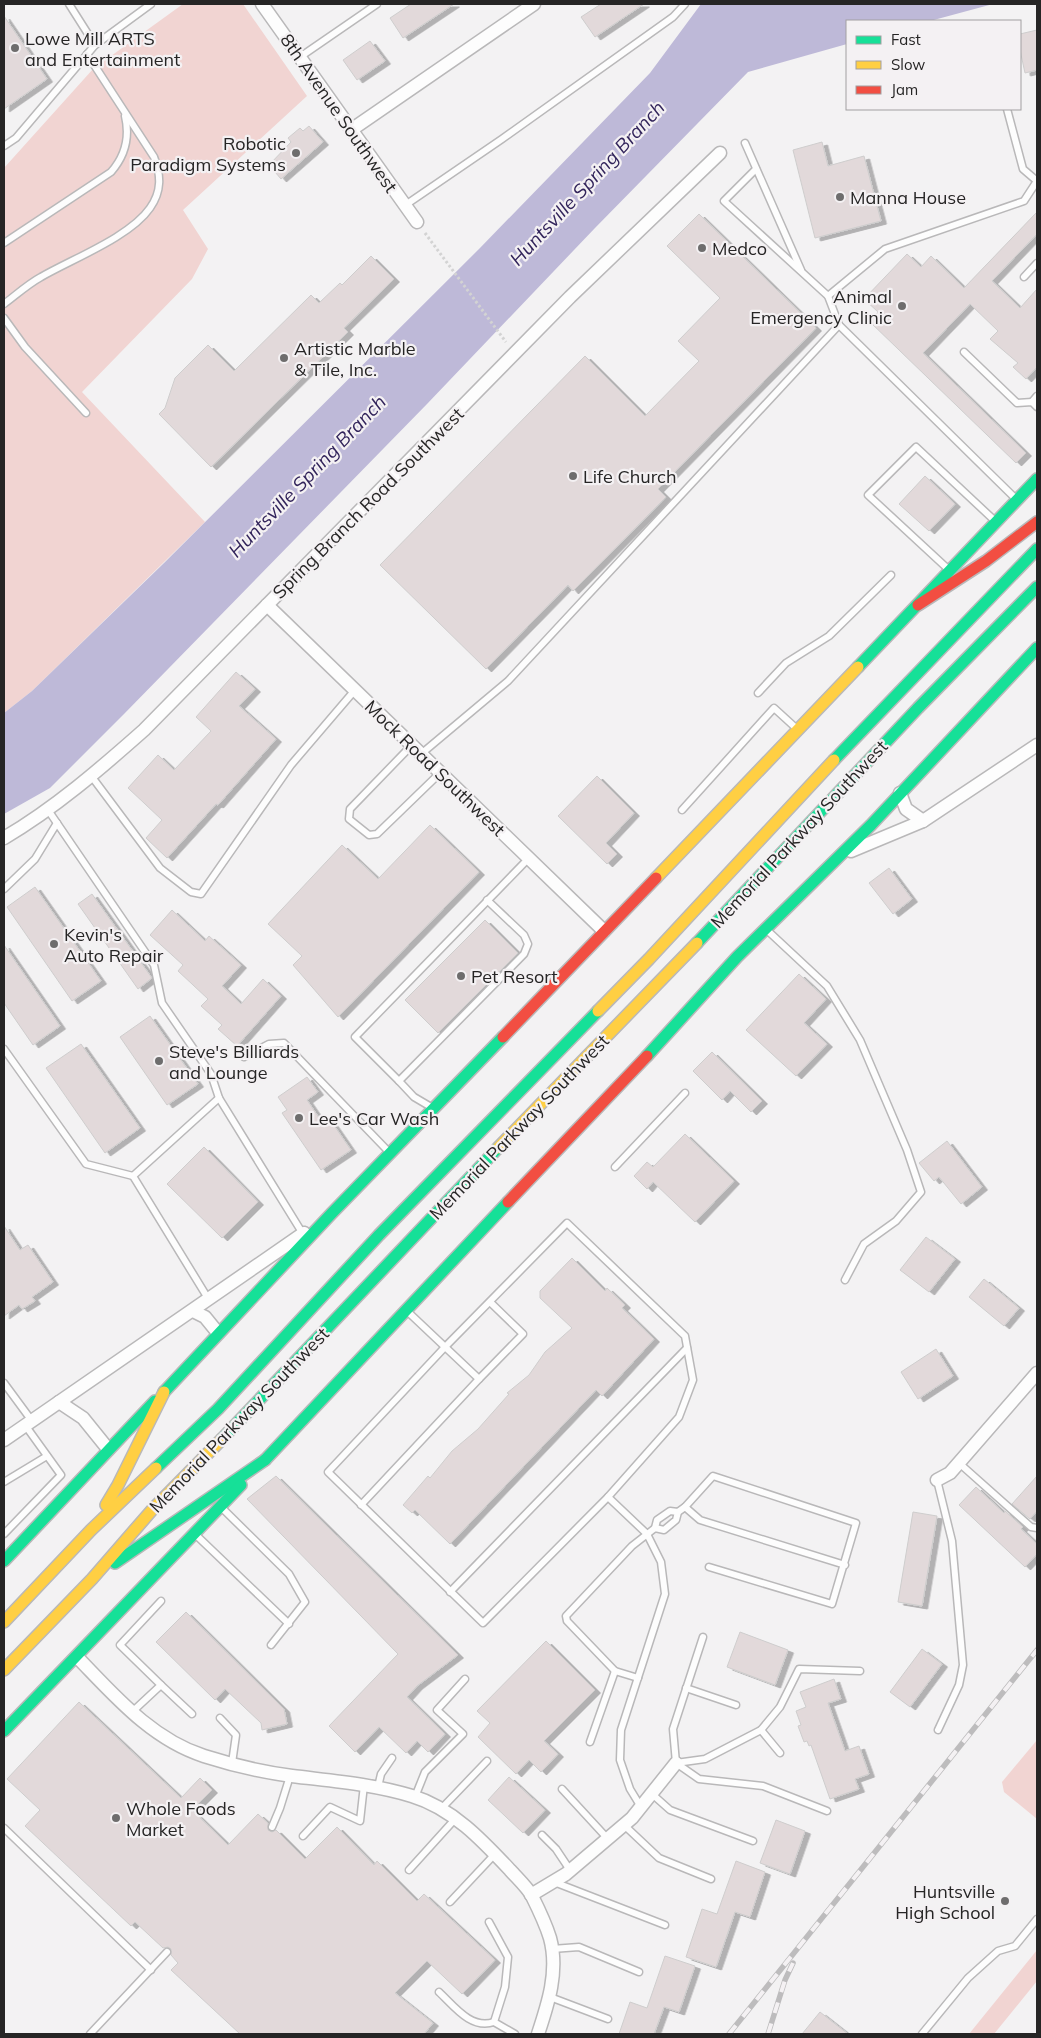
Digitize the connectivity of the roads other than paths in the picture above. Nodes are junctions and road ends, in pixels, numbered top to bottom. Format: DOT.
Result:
graph roads {
  1 [pos="69,4"];
  2 [pos="151,4"];
  3 [pos="262,4"];
  4 [pos="376,4"];
  5 [pos="534,4"];
  6 [pos="685,4"];
  7 [pos="95,45"];
  8 [pos="87,54"];
  9 [pos="300,57"];
  10 [pos="1007,110"];
  11 [pos="125,113"];
  12 [pos="351,130"];
  13 [pos="745,143"];
  14 [pos="4,146"];
  15 [pos="720,153"];
  16 [pos="756,168"];
  17 [pos="1037,181"];
  18 [pos="404,206"];
  19 [pos="417,222"];
  20 [pos="4,242"];
  21 [pos="1037,263"];
  22 [pos="802,272"];
  23 [pos="1024,277"];
  24 [pos="828,296"];
  25 [pos="4,304"];
  26 [pos="4,318"];
  27 [pos="840,325"];
  28 [pos="964,352"];
  29 [pos="1037,396"];
  30 [pos="1035,405"];
  31 [pos="86,413"];
  32 [pos="1037,479"];
  33 [pos="1017,500"];
  34 [pos="996,522"];
  35 [pos="1037,522"];
  36 [pos="1037,549"];
  37 [pos="950,571"];
  38 [pos="891,575"];
  39 [pos="1037,586"];
  40 [pos="267,605"];
  41 [pos="918,605"];
  42 [pos="1037,648"];
  43 [pos="355,690"];
  44 [pos="758,693"];
  45 [pos="798,730"];
  46 [pos="1037,745"];
  47 [pos="416,750"];
  48 [pos="440,773"];
  49 [pos="92,777"];
  50 [pos="900,793"];
  51 [pos="48,810"];
  52 [pos="682,810"];
  53 [pos="923,822"];
  54 [pos="57,823"];
  55 [pos="4,838"];
  56 [pos="839,856"];
  57 [pos="528,859"];
  58 [pos="4,889"];
  59 [pos="487,900"];
  60 [pos="765,929"];
  61 [pos="604,931"];
  62 [pos="4,1049"];
  63 [pos="244,1057"];
  64 [pos="399,1081"];
  65 [pos="685,1093"];
  66 [pos="219,1098"];
  67 [pos="434,1109"];
  68 [pos="391,1153"];
  69 [pos="615,1167"];
  70 [pos="133,1176"];
  71 [pos="332,1213"];
  72 [pos="303,1234"];
  73 [pos="845,1280"];
  74 [pos="209,1300"];
  75 [pos="490,1302"];
  76 [pos="406,1310"];
  77 [pos="193,1311"];
  78 [pos="218,1333"];
  79 [pos="445,1347"];
  80 [pos="687,1348"];
  81 [pos="1037,1373"];
  82 [pos="479,1379"];
  83 [pos="4,1383"];
  84 [pos="164,1392"];
  85 [pos="59,1402"];
  86 [pos="28,1423"];
  87 [pos="4,1440"];
  88 [pos="108,1449"];
  89 [pos="47,1456"];
  90 [pos="264,1460"];
  91 [pos="959,1463"];
  92 [pos="61,1475"];
  93 [pos="937,1480"];
  94 [pos="4,1482"];
  95 [pos="73,1487"];
  96 [pos="608,1497"];
  97 [pos="361,1505"];
  98 [pos="220,1506"];
  99 [pos="685,1507"];
  100 [pos="678,1512"];
  101 [pos="655,1528"];
  102 [pos="1037,1528"];
  103 [pos="91,1530"];
  104 [pos="195,1533"];
  105 [pos="4,1534"];
  106 [pos="647,1534"];
  107 [pos="4,1561"];
  108 [pos="845,1565"];
  109 [pos="709,1567"];
  110 [pos="92,1579"];
  111 [pos="450,1592"];
  112 [pos="161,1601"];
  113 [pos="4,1622"];
  114 [pos="289,1624"];
  115 [pos="703,1637"];
  116 [pos="271,1645"];
  117 [pos="77,1657"];
  118 [pos="4,1670"];
  119 [pos="615,1671"];
  120 [pos="860,1671"];
  121 [pos="638,1678"];
  122 [pos="465,1679"];
  123 [pos="161,1685"];
  124 [pos="686,1688"];
  125 [pos="736,1705"];
  126 [pos="132,1712"];
  127 [pos="192,1714"];
  128 [pos="220,1718"];
  129 [pos="761,1730"];
  130 [pos="938,1730"];
  131 [pos="4,1731"];
  132 [pos="590,1742"];
  133 [pos="780,1754"];
  134 [pos="392,1758"];
  135 [pos="487,1761"];
  136 [pos="232,1763"];
  137 [pos="676,1763"];
  138 [pos="290,1776"];
  139 [pos="364,1785"];
  140 [pos="378,1787"];
  141 [pos="562,1789"];
  142 [pos="652,1794"];
  143 [pos="415,1797"];
  144 [pos="641,1807"];
  145 [pos="441,1809"];
  146 [pos="828,1811"];
  147 [pos="456,1818"];
  148 [pos="624,1825"];
  149 [pos="272,1827"];
  150 [pos="4,1828"];
  151 [pos="303,1836"];
  152 [pos="542,1836"];
  153 [pos="608,1839"];
  154 [pos="753,1841"];
  155 [pos="495,1854"];
  156 [pos="409,1870"];
  157 [pos="570,1870"];
  158 [pos="711,1879"];
  159 [pos="553,1882"];
  160 [pos="531,1895"];
  161 [pos="450,1902"];
  162 [pos="1037,1919"];
  163 [pos="489,1922"];
  164 [pos="665,1925"];
  165 [pos="551,1949"];
  166 [pos="167,1952"];
  167 [pos="151,1970"];
  168 [pos="639,1972"];
  169 [pos="439,1992"];
  170 [pos="550,1997"];
  171 [pos="608,2019"];
  172 [pos="494,2022"];
  173 [pos="90,2034"];
  174 [pos="515,2034"];
  175 [pos="538,2034"];
  176 [pos="922,2034"];
  1 -- 7 [label="lane"];
  2 -- 7 [label="lane"];
  3 -- 9 [label="street, 8th Avenue Southwest"];
  4 -- 9 [label="lane"];
  5 -- 12 [label="street"];
  6 -- 18 [label="lane"];
  7 -- 8 [label="lane"];
  8 -- 11 [label="lane"];
  8 -- 14 [label="lane"];
  9 -- 12 [label="street, 8th Avenue Southwest"];
  10 -- 17 [label="lane"];
  11 -- 20 [label="lane"];
  11 -- 25 [label="lane"];
  12 -- 18 [label="street, 8th Avenue Southwest"];
  13 -- 16 [label="lane"];
  15 -- 40 [label="street, Spring Branch Road Southwest"];
  16 -- 22 [label="lane"];
  16 -- 22 [label="lane"];
  17 -- 24 [label="lane"];
  18 -- 19 [label="street, 8th Avenue Southwest"];
  21 -- 23 [label="lane"];
  22 -- 24 [label="lane"];
  24 -- 27 [label="lane"];
  26 -- 31 [label="lane"];
  27 -- 33 [label="lane"];
  27 -- 47 [label="lane"];
  28 -- 30 [label="lane"];
  29 -- 30 [label="lane"];
  32 -- 33 [label="main road"];
  33 -- 34 [label="main road"];
  34 -- 37 [label="main road"];
  34 -- 37 [label="lane"];
  35 -- 41 [label="main road"];
  36 -- 103 [label="main road, Memorial Parkway Southwest"];
  37 -- 41 [label="main road"];
  38 -- 44 [label="lane"];
  39 -- 110 [label="main road, Memorial Parkway Southwest"];
  40 -- 43 [label="street, Mock Road Southwest"];
  40 -- 49 [label="street, Spring Branch Road Southwest"];
  41 -- 45 [label="main road"];
  42 -- 50 [label="main road"];
  43 -- 47 [label="street, Mock Road Southwest"];
  43 -- 49 [label="lane"];
  45 -- 52 [label="lane"];
  45 -- 61 [label="main road"];
  46 -- 53 [label="street"];
  47 -- 48 [label="street, Mock Road Southwest"];
  47 -- 48 [label="lane"];
  48 -- 57 [label="street, Mock Road Southwest"];
  49 -- 51 [label="street, Spring Branch Road Southwest"];
  50 -- 53 [label="street"];
  50 -- 56 [label="main road"];
  51 -- 54 [label="lane"];
  51 -- 55 [label="street, Spring Branch Road Southwest"];
  53 -- 56 [label="street"];
  54 -- 58 [label="lane"];
  54 -- 66 [label="lane"];
  56 -- 60 [label="main road"];
  57 -- 59 [label="lane"];
  57 -- 61 [label="street, Mock Road Southwest"];
  59 -- 64 [label="lane"];
  59 -- 64 [label="lane"];
  60 -- 73 [label="lane"];
  60 -- 76 [label="main road"];
  61 -- 67 [label="main road"];
  62 -- 70 [label="lane"];
  63 -- 68 [label="lane"];
  64 -- 67 [label="lane"];
  65 -- 69 [label="lane"];
  66 -- 70 [label="lane"];
  66 -- 72 [label="lane"];
  67 -- 68 [label="main road"];
  68 -- 71 [label="main road"];
  70 -- 74 [label="lane"];
  71 -- 72 [label="street"];
  71 -- 78 [label="main road"];
  72 -- 74 [label="street"];
  74 -- 77 [label="street"];
  75 -- 79 [label="lane"];
  75 -- 80 [label="lane"];
  75 -- 82 [label="lane"];
  76 -- 79 [label="lane"];
  76 -- 90 [label="main road"];
  77 -- 78 [label="street"];
  77 -- 85 [label="street"];
  78 -- 84 [label="main road"];
  79 -- 82 [label="lane"];
  79 -- 97 [label="lane"];
  80 -- 96 [label="lane"];
  80 -- 111 [label="lane"];
  81 -- 91 [label="street"];
  82 -- 97 [label="lane"];
  83 -- 86 [label="lane"];
  84 -- 88 [label="main road"];
  84 -- 103 [label="main road"];
  85 -- 86 [label="street"];
  85 -- 88 [label="street"];
  86 -- 87 [label="street"];
  86 -- 89 [label="lane"];
  88 -- 95 [label="main road"];
  89 -- 92 [label="lane"];
  89 -- 94 [label="lane"];
  90 -- 98 [label="main road"];
  90 -- 110 [label="main road"];
  91 -- 93 [label="street"];
  91 -- 102 [label="lane"];
  92 -- 95 [label="lane"];
  92 -- 105 [label="lane"];
  93 -- 130 [label="lane"];
  95 -- 107 [label="main road"];
  96 -- 106 [label="lane"];
  96 -- 111 [label="lane"];
  97 -- 111 [label="lane"];
  98 -- 104 [label="main road"];
  98 -- 114 [label="lane"];
  99 -- 100 [label="lane"];
  99 -- 108 [label="lane"];
  99 -- 108 [label="lane"];
  100 -- 101 [label="lane"];
  100 -- 101 [label="lane"];
  101 -- 106 [label="lane"];
  103 -- 113 [label="main road, Memorial Parkway Southwest"];
  104 -- 114 [label="lane"];
  104 -- 117 [label="main road"];
  106 -- 119 [label="lane"];
  106 -- 121 [label="lane"];
  108 -- 109 [label="lane"];
  110 -- 118 [label="main road, Memorial Parkway Southwest"];
  112 -- 123 [label="lane"];
  114 -- 116 [label="lane"];
  115 -- 124 [label="lane"];
  117 -- 126 [label="street"];
  117 -- 131 [label="main road"];
  119 -- 121 [label="lane"];
  119 -- 132 [label="lane"];
  120 -- 129 [label="lane"];
  121 -- 144 [label="lane"];
  122 -- 143 [label="lane"];
  123 -- 126 [label="lane"];
  123 -- 127 [label="lane"];
  124 -- 125 [label="lane"];
  124 -- 137 [label="lane"];
  126 -- 136 [label="street"];
  128 -- 136 [label="lane"];
  129 -- 133 [label="lane"];
  129 -- 137 [label="lane"];
  134 -- 140 [label="lane"];
  135 -- 145 [label="lane"];
  136 -- 138 [label="street"];
  137 -- 142 [label="street"];
  137 -- 146 [label="lane"];
  138 -- 139 [label="street"];
  138 -- 149 [label="lane"];
  139 -- 140 [label="street"];
  139 -- 151 [label="lane"];
  140 -- 143 [label="street"];
  141 -- 153 [label="lane"];
  142 -- 144 [label="street"];
  142 -- 154 [label="lane"];
  143 -- 145 [label="street"];
  144 -- 148 [label="street"];
  145 -- 147 [label="street"];
  147 -- 155 [label="street"];
  147 -- 156 [label="lane"];
  148 -- 153 [label="street"];
  148 -- 158 [label="lane"];
  150 -- 167 [label="lane"];
  152 -- 157 [label="lane"];
  153 -- 157 [label="street"];
  155 -- 160 [label="street"];
  155 -- 161 [label="lane"];
  157 -- 159 [label="street"];
  159 -- 160 [label="street"];
  159 -- 164 [label="lane"];
  160 -- 165 [label="street"];
  162 -- 176 [label="lane"];
  163 -- 172 [label="lane"];
  165 -- 168 [label="lane"];
  165 -- 170 [label="street"];
  166 -- 167 [label="lane"];
  167 -- 173 [label="lane"];
  169 -- 172 [label="lane"];
  170 -- 171 [label="lane"];
  170 -- 175 [label="street"];
  172 -- 174 [label="lane"];
}
